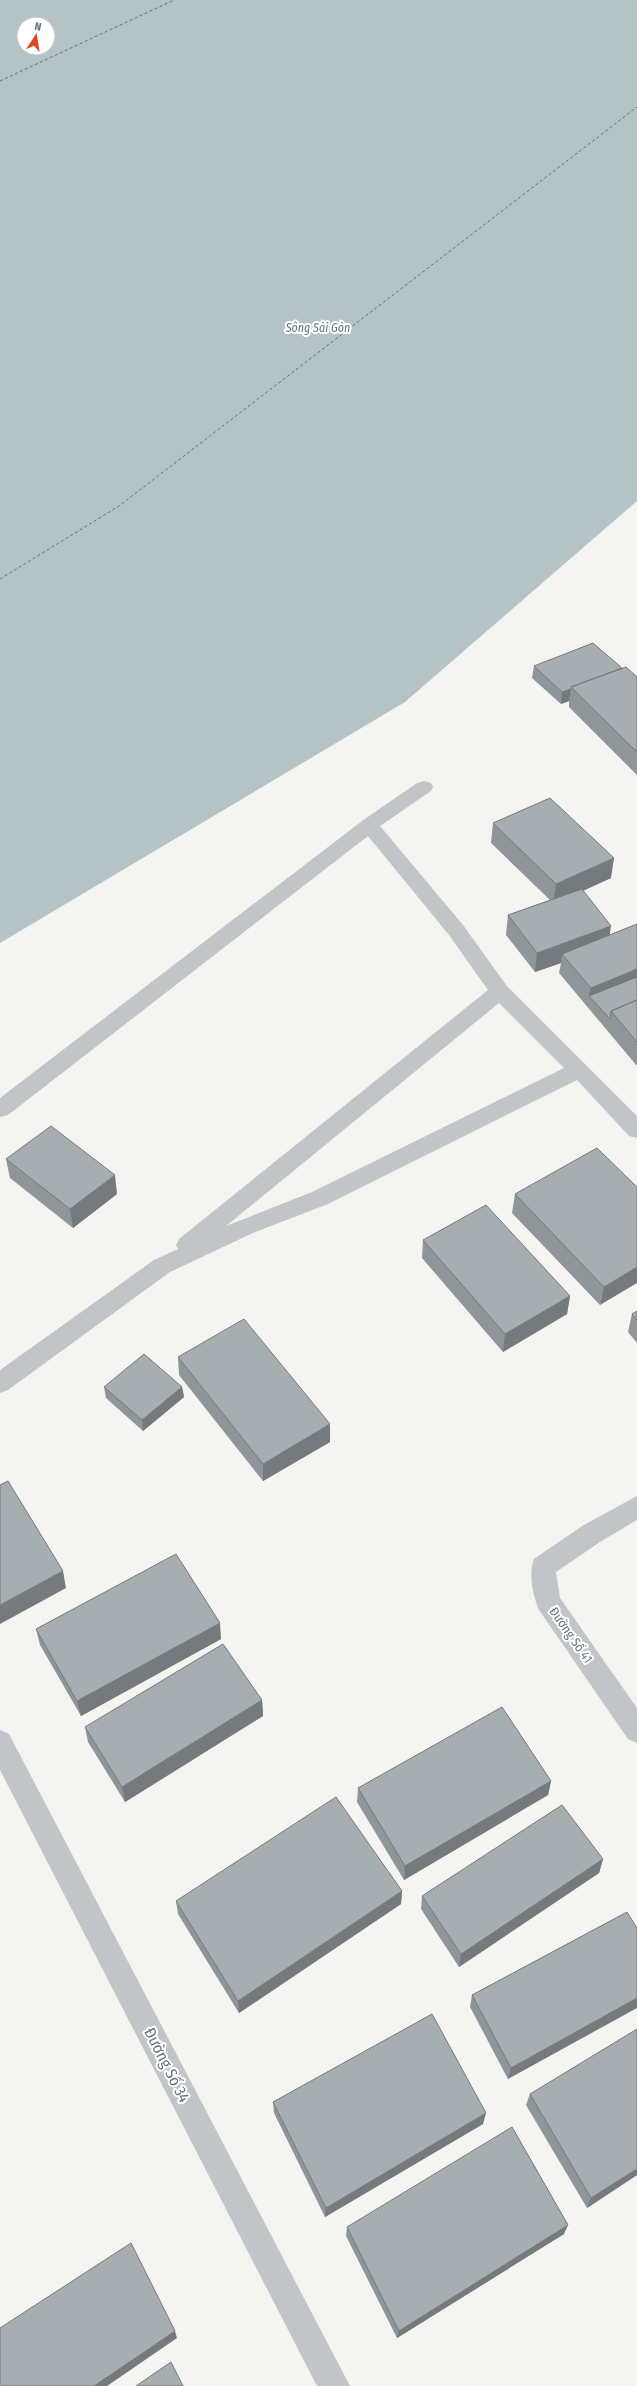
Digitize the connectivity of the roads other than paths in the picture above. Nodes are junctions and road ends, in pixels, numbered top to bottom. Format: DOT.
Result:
graph roads {
  1 [pos="424,787"];
  2 [pos="368,825"];
  3 [pos="500,991"];
  4 [pos="578,1070"];
  5 [pos="0,1109"];
  6 [pos="637,1130"];
  7 [pos="162,1266"];
  8 [pos="0,1383"];
  9 [pos="637,1507"];
  10 [pos="637,1730"];
  11 [pos="0,1743"];
  12 [pos="334,2386"];
  1 -- 2 [label="street"];
  2 -- 3 [label="street"];
  2 -- 5 [label="street"];
  3 -- 4 [label="street"];
  3 -- 7 [label="street"];
  4 -- 6 [label="street"];
  4 -- 7 [label="street"];
  7 -- 8 [label="street"];
  9 -- 10 [label="street, Đường Số 41"];
  11 -- 12 [label="street, Đường Số 34"];
}
